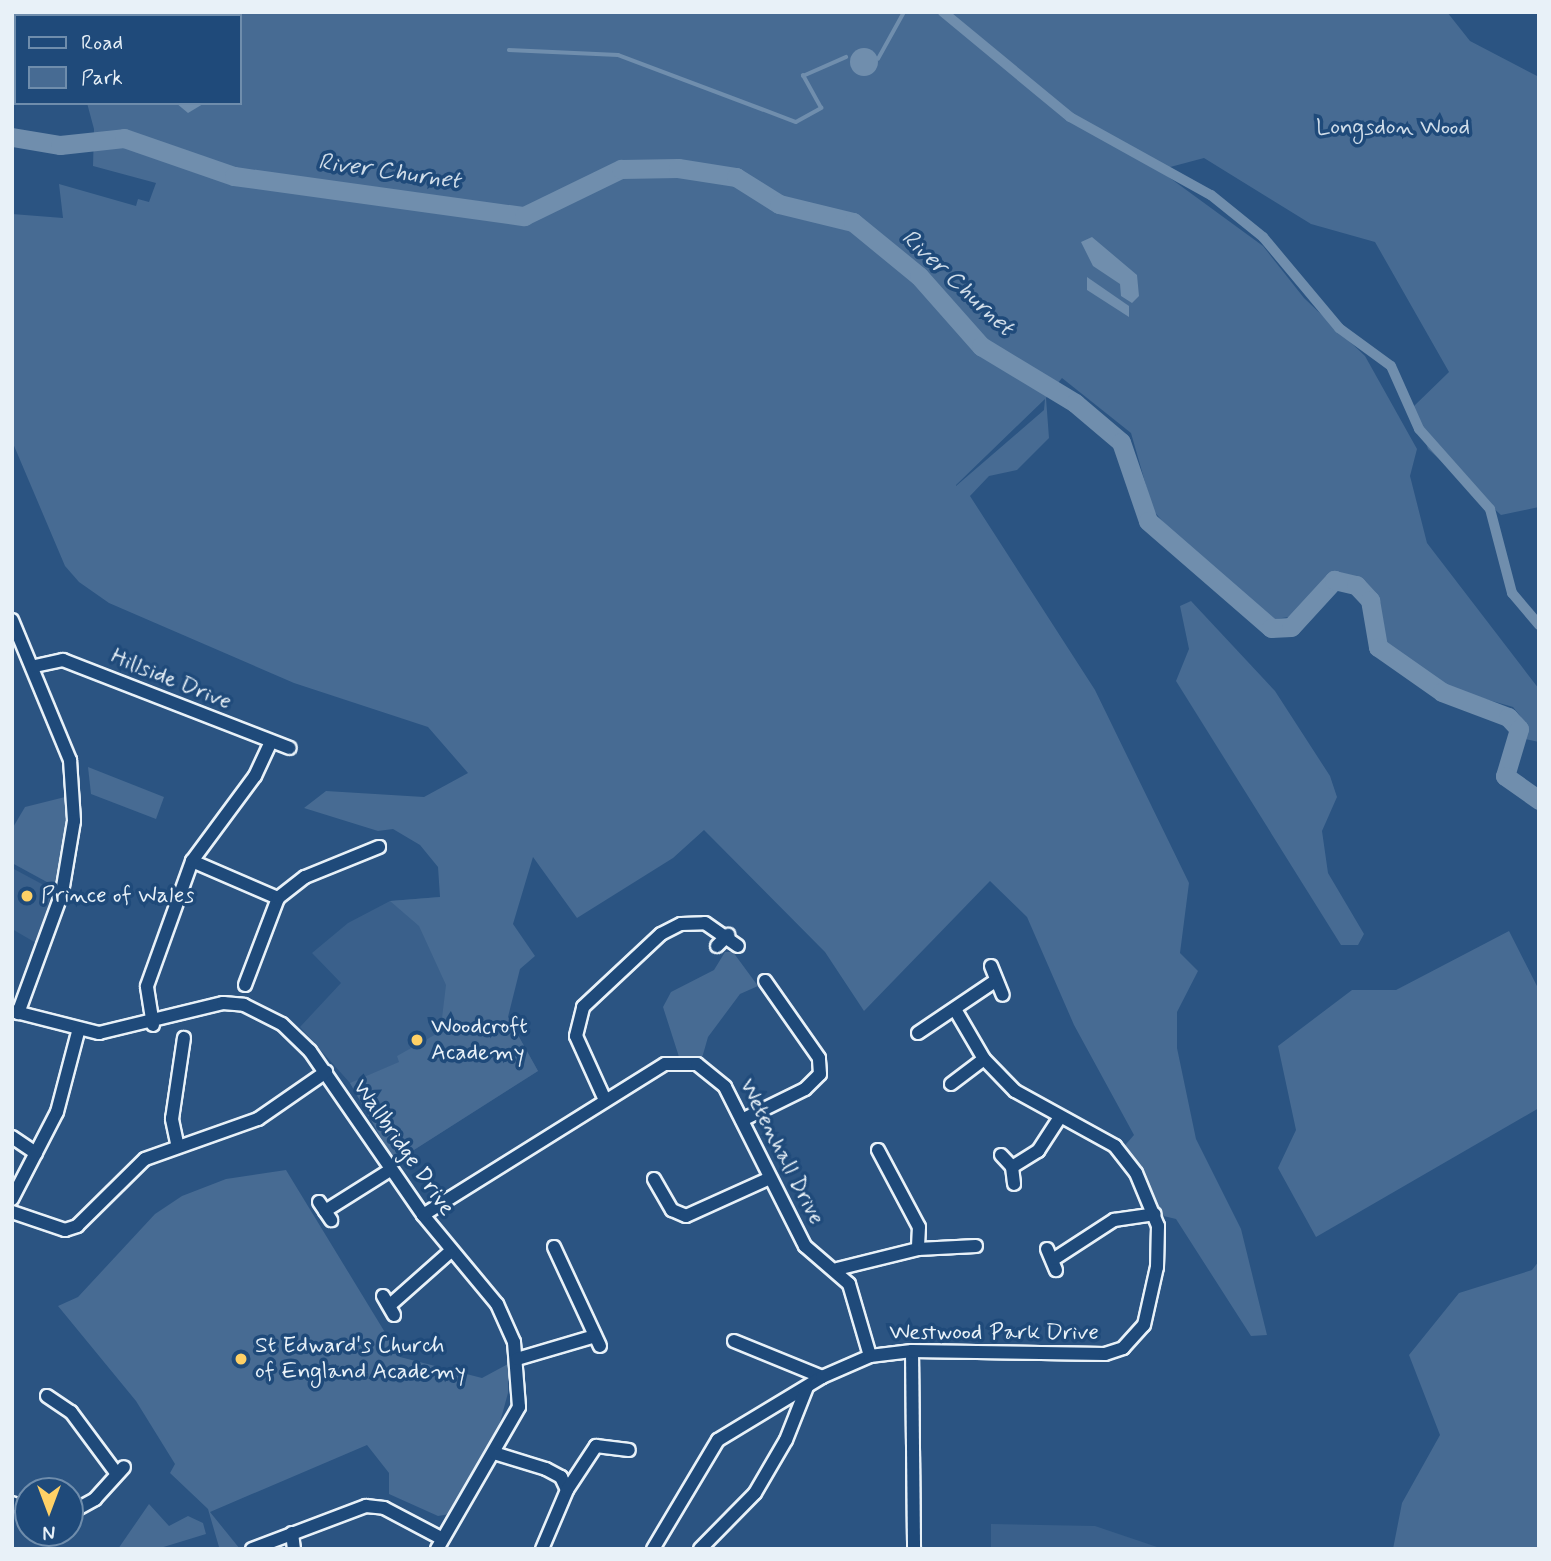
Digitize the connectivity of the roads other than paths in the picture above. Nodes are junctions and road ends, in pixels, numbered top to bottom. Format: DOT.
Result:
graph roads {
  1 [pos="12,620"];
  2 [pos="36,666"];
  3 [pos="271,742"];
  4 [pos="290,748"];
  5 [pos="379,847"];
  6 [pos="192,861"];
  7 [pos="278,898"];
  8 [pos="728,936"];
  9 [pos="717,946"];
  10 [pos="738,946"];
  11 [pos="991,966"];
  12 [pos="765,981"];
  13 [pos="995,981"];
  14 [pos="246,985"];
  15 [pos="1003,995"];
  16 [pos="956,1011"];
  17 [pos="15,1012"];
  18 [pos="153,1025"];
  19 [pos="78,1032"];
  20 [pos="918,1033"];
  21 [pos="184,1038"];
  22 [pos="984,1059"];
  23 [pos="326,1072"];
  24 [pos="951,1084"];
  25 [pos="605,1100"];
  26 [pos="1060,1117"];
  27 [pos="742,1120"];
  28 [pos="12,1137"];
  29 [pos="177,1143"];
  30 [pos="878,1150"];
  31 [pos="36,1153"];
  32 [pos="1001,1155"];
  33 [pos="1012,1167"];
  34 [pos="390,1170"];
  35 [pos="770,1178"];
  36 [pos="654,1179"];
  37 [pos="1014,1184"];
  38 [pos="12,1199"];
  39 [pos="325,1211"];
  40 [pos="12,1212"];
  41 [pos="1155,1214"];
  42 [pos="423,1215"];
  43 [pos="975,1246"];
  44 [pos="554,1247"];
  45 [pos="918,1249"];
  46 [pos="451,1251"];
  47 [pos="1052,1259"];
  48 [pos="837,1269"];
  49 [pos="389,1305"];
  50 [pos="734,1342"];
  51 [pos="912,1351"];
  52 [pos="870,1356"];
  53 [pos="517,1359"];
  54 [pos="822,1377"];
  55 [pos="807,1387"];
  56 [pos="47,1396"];
  57 [pos="629,1450"];
  58 [pos="494,1453"];
  59 [pos="567,1490"];
  60 [pos="84,1505"];
  61 [pos="292,1533"];
  62 [pos="439,1543"];
  63 [pos="252,1549"];
  64 [pos="294,1549"];
  65 [pos="542,1549"];
  66 [pos="653,1549"];
  67 [pos="700,1549"];
  68 [pos="914,1549"];
  1 -- 2 [label="street"];
  2 -- 3 [label="street, Hillside Drive"];
  2 -- 17 [label="street"];
  3 -- 4 [label="street, Hillside Drive"];
  3 -- 6 [label="street"];
  5 -- 7 [label="street"];
  6 -- 7 [label="street"];
  6 -- 18 [label="street"];
  7 -- 14 [label="street"];
  8 -- 9 [label="street"];
  8 -- 10 [label="street"];
  8 -- 25 [label="street"];
  11 -- 13 [label="street"];
  12 -- 27 [label="street"];
  13 -- 15 [label="street"];
  13 -- 16 [label="street"];
  16 -- 20 [label="street"];
  16 -- 22 [label="street"];
  17 -- 19 [label="street, Wallbridge Drive"];
  18 -- 19 [label="street, Wallbridge Drive"];
  18 -- 23 [label="street, Wallbridge Drive"];
  19 -- 31 [label="street"];
  21 -- 29 [label="street"];
  22 -- 24 [label="street"];
  22 -- 26 [label="street"];
  23 -- 29 [label="street"];
  23 -- 34 [label="street, Wallbridge Drive"];
  25 -- 27 [label="street, Wetenhall Drive"];
  25 -- 42 [label="street, Wetenhall Drive"];
  26 -- 33 [label="street"];
  26 -- 41 [label="street"];
  27 -- 35 [label="street, Wetenhall Drive"];
  28 -- 31 [label="street"];
  29 -- 40 [label="street"];
  30 -- 45 [label="street"];
  31 -- 38 [label="street"];
  32 -- 33 [label="street"];
  33 -- 37 [label="street"];
  34 -- 39 [label="street"];
  34 -- 42 [label="street, Wallbridge Drive"];
  35 -- 36 [label="street"];
  35 -- 48 [label="street, Wetenhall Drive"];
  41 -- 47 [label="street"];
  41 -- 51 [label="street, Westwood Park Drive"];
  42 -- 46 [label="street, Wallbridge Drive"];
  43 -- 45 [label="street"];
  44 -- 53 [label="street"];
  45 -- 48 [label="street"];
  46 -- 49 [label="street"];
  46 -- 53 [label="street, Wallbridge Drive"];
  48 -- 52 [label="street, Wetenhall Drive"];
  50 -- 54 [label="street"];
  51 -- 52 [label="street, Westwood Park Drive"];
  51 -- 68 [label="street"];
  52 -- 54 [label="street, Westwood Park Drive"];
  53 -- 58 [label="street, Wallbridge Drive"];
  54 -- 55 [label="street, Westwood Park Drive"];
  55 -- 66 [label="street, Westwood Park Drive"];
  55 -- 67 [label="street"];
  56 -- 60 [label="street"];
  57 -- 59 [label="street"];
  58 -- 59 [label="street"];
  58 -- 62 [label="street, Wallbridge Drive"];
  59 -- 65 [label="street"];
  61 -- 62 [label="street"];
  61 -- 63 [label="street"];
  61 -- 64 [label="street"];
}
